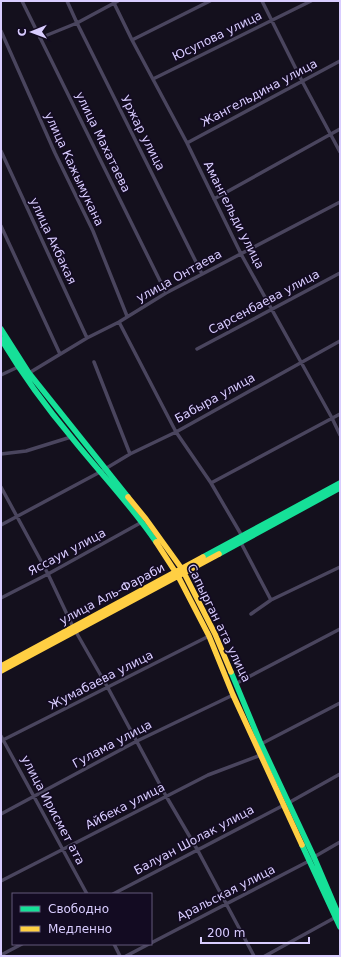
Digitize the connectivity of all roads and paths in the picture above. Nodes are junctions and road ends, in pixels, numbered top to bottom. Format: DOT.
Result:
graph roads {
  1 [pos="22,1"];
  2 [pos="67,1"];
  3 [pos="210,1"];
  4 [pos="262,1"];
  5 [pos="311,1"];
  6 [pos="115,2"];
  7 [pos="272,20"];
  8 [pos="77,23"];
  9 [pos="1,31"];
  10 [pos="40,38"];
  11 [pos="132,40"];
  12 [pos="340,61"];
  13 [pos="153,79"];
  14 [pos="302,82"];
  15 [pos="340,129"];
  16 [pos="330,134"];
  17 [pos="187,143"];
  18 [pos="1,151"];
  19 [pos="340,152"];
  20 [pos="214,199"];
  21 [pos="340,202"];
  22 [pos="1,226"];
  23 [pos="241,254"];
  24 [pos="340,273"];
  25 [pos="202,274"];
  26 [pos="166,293"];
  27 [pos="272,310"];
  28 [pos="127,316"];
  29 [pos="119,322"];
  30 [pos="1,329"];
  31 [pos="87,338"];
  32 [pos="1,339"];
  33 [pos="340,341"];
  34 [pos="197,349"];
  35 [pos="60,354"];
  36 [pos="94,362"];
  37 [pos="300,362"];
  38 [pos="18,367"];
  39 [pos="29,372"];
  40 [pos="1,375"];
  41 [pos="340,414"];
  42 [pos="332,418"];
  43 [pos="176,432"];
  44 [pos="340,435"];
  45 [pos="71,437"];
  46 [pos="1,454"];
  47 [pos="130,454"];
  48 [pos="102,470"];
  49 [pos="211,483"];
  50 [pos="340,483"];
  51 [pos="1,487"];
  52 [pos="340,488"];
  53 [pos="17,516"];
  54 [pos="142,522"];
  55 [pos="1,525"];
  56 [pos="240,539"];
  57 [pos="340,567"];
  58 [pos="183,570"];
  59 [pos="48,574"];
  60 [pos="176,574"];
  61 [pos="1,598"];
  62 [pos="271,600"];
  63 [pos="251,614"];
  64 [pos="340,629"];
  65 [pos="74,630"];
  66 [pos="209,636"];
  67 [pos="1,666"];
  68 [pos="1,671"];
  69 [pos="237,683"];
  70 [pos="108,688"];
  71 [pos="233,695"];
  72 [pos="340,702"];
  73 [pos="2,739"];
  74 [pos="137,741"];
  75 [pos="262,744"];
  76 [pos="261,755"];
  77 [pos="340,774"];
  78 [pos="166,796"];
  79 [pos="34,797"];
  80 [pos="287,804"];
  81 [pos="1,814"];
  82 [pos="340,842"];
  83 [pos="62,849"];
  84 [pos="197,849"];
  85 [pos="314,857"];
  86 [pos="309,861"];
  87 [pos="1,881"];
  88 [pos="86,893"];
  89 [pos="115,893"];
  90 [pos="226,905"];
  91 [pos="338,918"];
  92 [pos="340,927"];
  93 [pos="152,943"];
  94 [pos="20,945"];
  95 [pos="114,945"];
  96 [pos="148,945"];
  97 [pos="1,955"];
  98 [pos="120,956"];
  99 [pos="126,956"];
  100 [pos="254,956"];
  101 [pos="265,956"];
  1 -- 10 [label="street, улица Махатаева"];
  2 -- 8 [label="street, Уржар улица"];
  3 -- 11 [label="street"];
  4 -- 7 [label="street"];
  5 -- 7 [label="street, Юсупова улица"];
  6 -- 8 [label="street"];
  6 -- 11 [label="street, Амангельди улица"];
  7 -- 13 [label="street, Юсупова улица"];
  7 -- 14 [label="street"];
  8 -- 10 [label="street"];
  8 -- 25 [label="street, Уржар улица"];
  9 -- 28 [label="street, улица Кажымукана"];
  10 -- 26 [label="street, улица Махатаева"];
  11 -- 13 [label="street, Амангельди улица"];
  12 -- 14 [label="street, Жангельдина улица"];
  13 -- 17 [label="street, Амангельди улица"];
  14 -- 16 [label="street"];
  14 -- 17 [label="street, Жангельдина улица"];
  15 -- 16 [label="street"];
  16 -- 19 [label="street"];
  16 -- 20 [label="street"];
  17 -- 20 [label="street, Амангельди улица"];
  18 -- 31 [label="street, улица Акбакая"];
  20 -- 23 [label="street, Амангельди улица"];
  21 -- 23 [label="street, улица Онтаева"];
  22 -- 35 [label="street"];
  23 -- 25 [label="street, улица Онтаева"];
  23 -- 27 [label="street, Амангельди улица"];
  24 -- 27 [label="street, Сарсенбаева улица"];
  25 -- 26 [label="street, улица Онтаева"];
  26 -- 28 [label="street, улица Онтаева"];
  27 -- 34 [label="street, Сарсенбаева улица"];
  27 -- 37 [label="street, Амангельди улица"];
  28 -- 29 [label="street, улица Онтаева"];
  29 -- 31 [label="street, улица Онтаева"];
  29 -- 43 [label="street"];
  30 -- 39 [label="main road, Сапырган ата улица"];
  31 -- 35 [label="street, улица Онтаева"];
  32 -- 38 [label="main road, Сапырган ата улица"];
  33 -- 37 [label="street, Бабыра улица"];
  35 -- 39 [label="street, улица Онтаева"];
  36 -- 47 [label="street"];
  37 -- 42 [label="street, Амангельди улица"];
  37 -- 43 [label="street, Бабыра улица"];
  38 -- 40 [label="street"];
  38 -- 45 [label="main road, Сапырган ата улица"];
  39 -- 48 [label="main road, Сапырган ата улица"];
  41 -- 42 [label="street"];
  42 -- 44 [label="street, Амангельди улица"];
  42 -- 49 [label="street"];
  43 -- 47 [label="street, Бабыра улица"];
  43 -- 49 [label="street"];
  45 -- 46 [label="street"];
  45 -- 48 [label="main road, Сапырган ата улица"];
  47 -- 48 [label="street, Бабыра улица"];
  48 -- 53 [label="street, Бабыра улица"];
  48 -- 54 [label="main road, Сапырган ата улица"];
  48 -- 58 [label="main road, Сапырган ата улица"];
  49 -- 56 [label="street"];
  50 -- 56 [label="main road, улица Аль-Фараби"];
  51 -- 53 [label="street"];
  52 -- 56 [label="main road, улица Аль-Фараби"];
  53 -- 55 [label="street, Бабыра улица"];
  53 -- 59 [label="street"];
  54 -- 59 [label="street, Яссауи улица"];
  54 -- 60 [label="main road, Сапырган ата улица"];
  56 -- 58 [label="main road, улица Аль-Фараби"];
  56 -- 62 [label="street"];
  57 -- 62 [label="street"];
  58 -- 60 [label="main road, улица Аль-Фараби"];
  58 -- 69 [label="main road, Сапырган ата улица"];
  59 -- 61 [label="street, Яссауи улица"];
  59 -- 65 [label="street"];
  60 -- 65 [label="main road, улица Аль-Фараби"];
  60 -- 66 [label="main road, Сапырган ата улица"];
  62 -- 63 [label="street"];
  64 -- 69 [label="street"];
  65 -- 67 [label="main road, улица Аль-Фараби"];
  65 -- 68 [label="main road, улица Аль-Фараби"];
  65 -- 70 [label="street"];
  66 -- 70 [label="street, Жумабаева улица"];
  66 -- 71 [label="main road, Сапырган ата улица"];
  69 -- 75 [label="main road, Сапырган ата улица"];
  70 -- 73 [label="street, Жумабаева улица"];
  70 -- 74 [label="street"];
  71 -- 74 [label="street, Гулама улица"];
  71 -- 76 [label="main road, Сапырган ата улица"];
  72 -- 75 [label="street"];
  73 -- 79 [label="street, улица Ирисмет ата"];
  74 -- 78 [label="street"];
  74 -- 79 [label="street, Гулама улица"];
  75 -- 80 [label="main road, Сапырган ата улица"];
  76 -- 78 [label="street, Айбека улица"];
  76 -- 80 [label="main road, Сапырган ата улица"];
  77 -- 80 [label="street, Балуан Шолак улица"];
  78 -- 83 [label="street, Айбека улица"];
  78 -- 84 [label="street"];
  79 -- 81 [label="street, Гулама улица"];
  79 -- 83 [label="street, улица Ирисмет ата"];
  80 -- 84 [label="street, Балуан Шолак улица"];
  80 -- 85 [label="main road, Сапырган ата улица"];
  80 -- 86 [label="main road, Сапырган ата улица"];
  82 -- 85 [label="street, Аральская улица"];
  83 -- 87 [label="street, Айбека улица"];
  83 -- 88 [label="street, улица Ирисмет ата"];
  84 -- 89 [label="street, Балуан Шолак улица"];
  84 -- 90 [label="street"];
  85 -- 86 [label="street, Аральская улица"];
  85 -- 91 [label="main road, Сапырган ата улица"];
  86 -- 90 [label="street, Аральская улица"];
  86 -- 91 [label="main road, Сапырган ата улица"];
  90 -- 93 [label="street, Аральская улица"];
  90 -- 100 [label="street"];
  91 -- 92 [label="main road, Сапырган ата улица"];
  91 -- 101 [label="street"];
  94 -- 97 [label="street"];
  95 -- 98 [label="street"];
  96 -- 99 [label="street, Аральская улица"];
}
